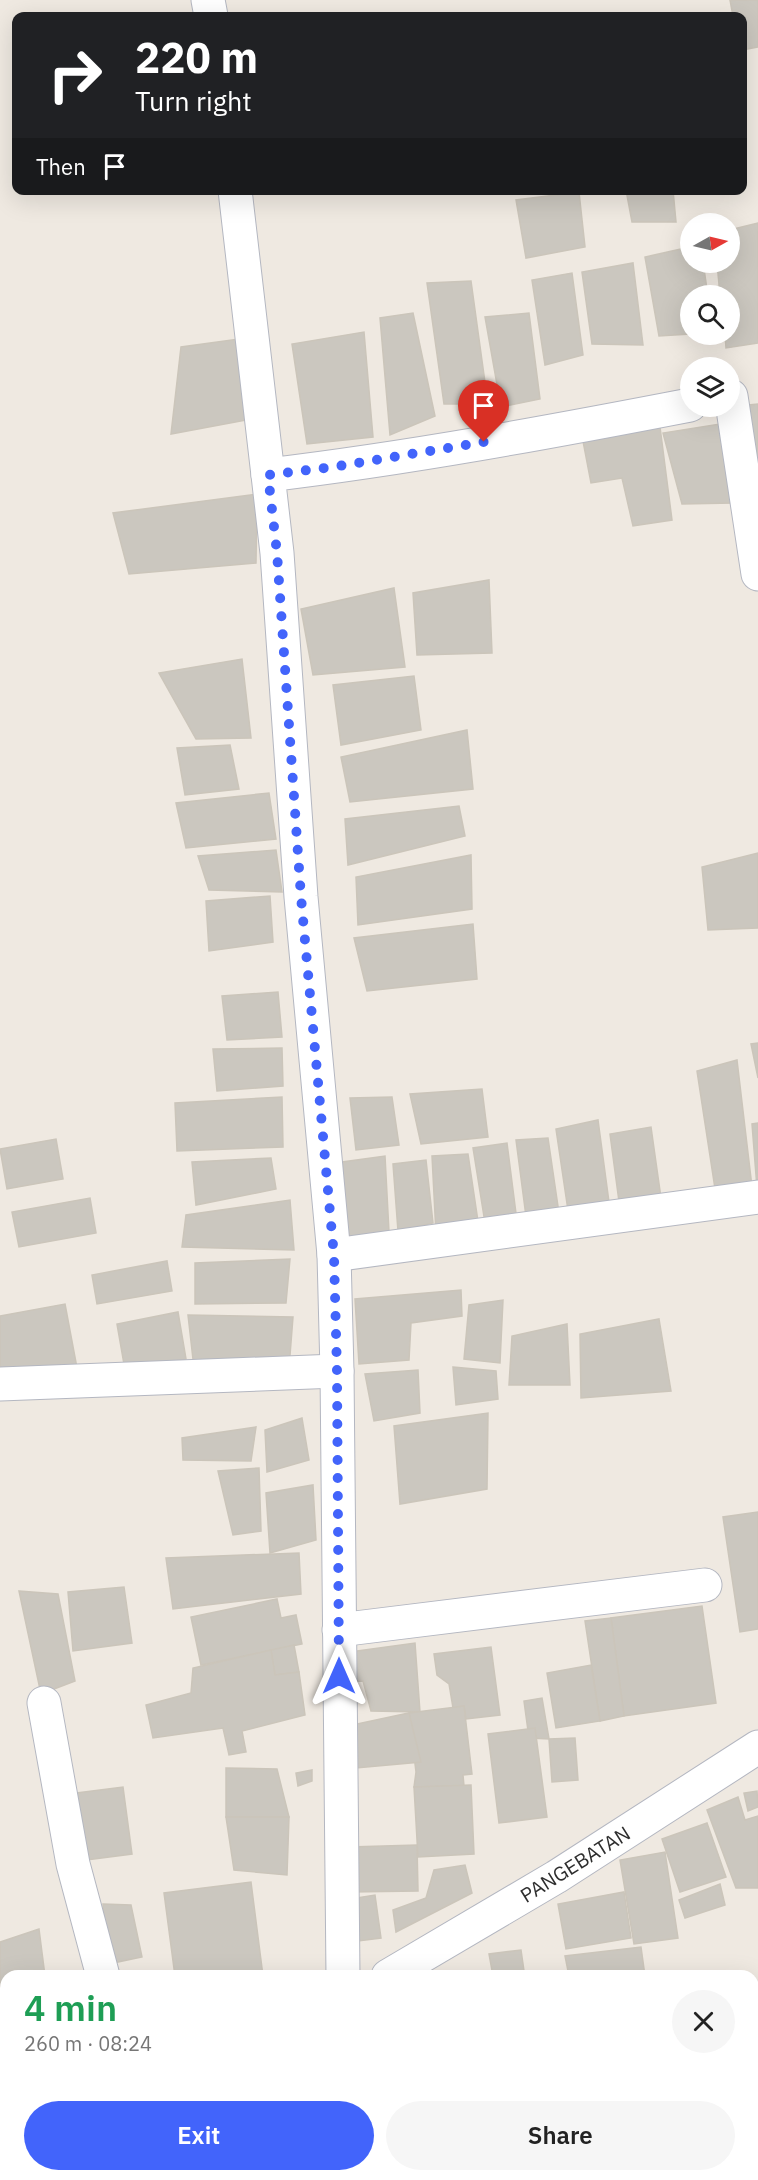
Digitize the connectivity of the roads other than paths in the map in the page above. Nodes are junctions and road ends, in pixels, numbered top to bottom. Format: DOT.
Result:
graph roads {
  1 [pos="236,195"];
  2 [pos="740,404"];
  3 [pos="680,407"];
  4 [pos="268,475"];
  5 [pos="758,574"];
  6 [pos="758,1197"];
  7 [pos="334,1256"];
  8 [pos="337,1371"];
  9 [pos="0,1384"];
  10 [pos="705,1585"];
  11 [pos="339,1630"];
  12 [pos="44,1704"];
  13 [pos="758,1747"];
  14 [pos="101,1970"];
  15 [pos="342,1970"];
  16 [pos="398,1970"];
  1 -- 4 [label="street"];
  2 -- 5 [label="street"];
  3 -- 4 [label="street"];
  4 -- 7 [label="street"];
  6 -- 7 [label="street"];
  7 -- 8 [label="street"];
  8 -- 9 [label="street"];
  8 -- 11 [label="street"];
  10 -- 11 [label="street"];
  11 -- 15 [label="street"];
  12 -- 14 [label="street"];
  13 -- 16 [label="street, PANGEBATAN"];
}
